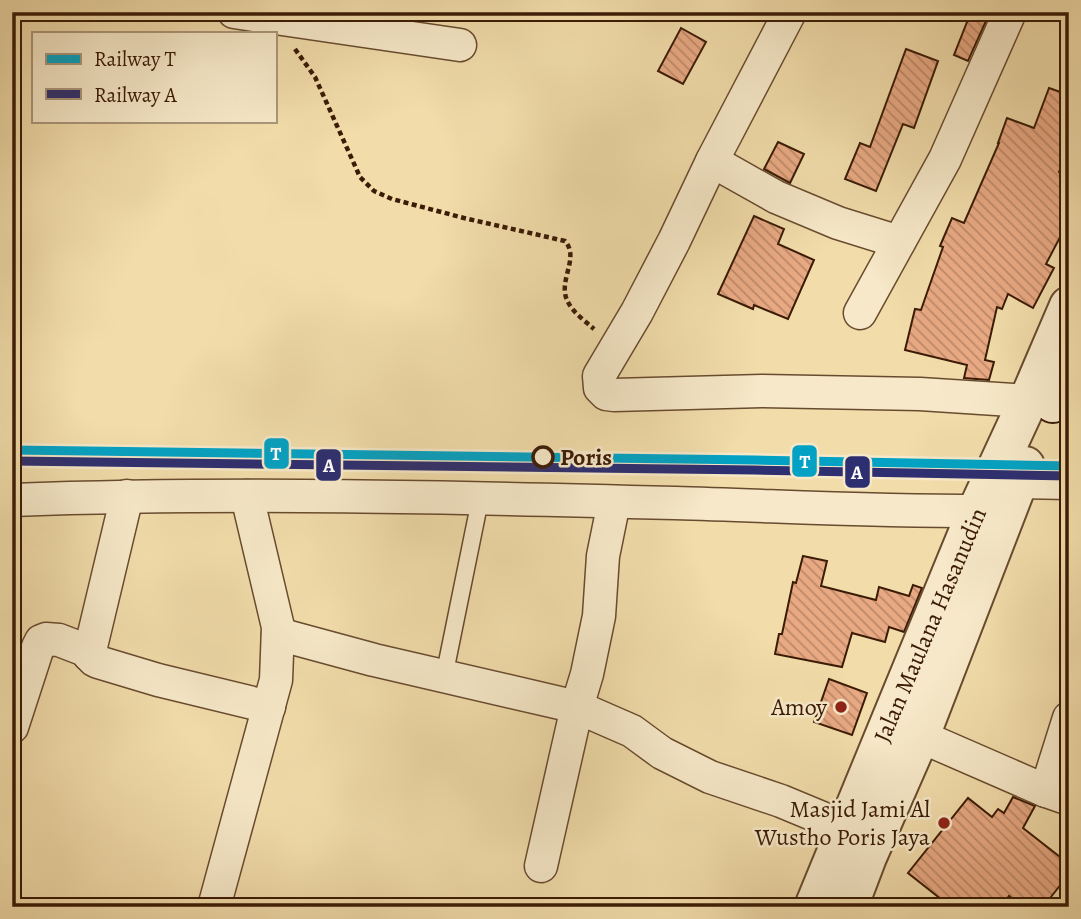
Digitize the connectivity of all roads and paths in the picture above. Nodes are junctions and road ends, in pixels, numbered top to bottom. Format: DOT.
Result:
graph roads {
  1 [pos="234,12"];
  2 [pos="790,12"];
  3 [pos="1010,12"];
  4 [pos="271,18"];
  5 [pos="460,45"];
  6 [pos="712,161"];
  7 [pos="899,242"];
  8 [pos="1069,306"];
  9 [pos="860,313"];
  10 [pos="615,347"];
  11 [pos="1050,393"];
  12 [pos="1069,483"];
  13 [pos="127,496"];
  14 [pos="247,496"];
  15 [pos="12,500"];
  16 [pos="480,500"];
  17 [pos="614,502"];
  18 [pos="1000,502"];
  19 [pos="278,634"];
  20 [pos="89,655"];
  21 [pos="444,677"];
  22 [pos="269,707"];
  23 [pos="577,708"];
  24 [pos="1069,718"];
  25 [pos="12,727"];
  26 [pos="905,729"];
  27 [pos="1058,795"];
  28 [pos="846,828"];
  29 [pos="541,866"];
  30 [pos="214,907"];
  31 [pos="814,907"];
  32 [pos="848,907"];
  1 -- 4 [label="street"];
  2 -- 6 [label="street"];
  3 -- 7 [label="street"];
  4 -- 5 [label="street"];
  4 -- 10 [label="path"];
  6 -- 7 [label="street"];
  6 -- 10 [label="street"];
  7 -- 9 [label="street"];
  8 -- 11 [label="street, Jalan Maulana Hasanudin"];
  10 -- 11 [label="street"];
  11 -- 18 [label="street, Jalan Maulana Hasanudin"];
  11 -- 18 [label="street, Jalan Maulana Hasanudin"];
  12 -- 18 [label="street"];
  13 -- 14 [label="street"];
  13 -- 15 [label="street"];
  13 -- 20 [label="street"];
  14 -- 16 [label="street"];
  14 -- 19 [label="street"];
  16 -- 17 [label="street"];
  16 -- 21 [label="lane"];
  17 -- 18 [label="street"];
  17 -- 23 [label="street"];
  18 -- 26 [label="street, Jalan Maulana Hasanudin"];
  19 -- 21 [label="street"];
  19 -- 22 [label="street"];
  20 -- 22 [label="street"];
  20 -- 25 [label="street"];
  21 -- 23 [label="street"];
  22 -- 30 [label="street"];
  23 -- 28 [label="street"];
  23 -- 29 [label="street"];
  24 -- 27 [label="street"];
  26 -- 27 [label="street"];
  26 -- 28 [label="street, Jalan Maulana Hasanudin"];
  26 -- 32 [label="street, Jalan Maulana Hasanudin"];
  28 -- 31 [label="street, Jalan Maulana Hasanudin"];
}
